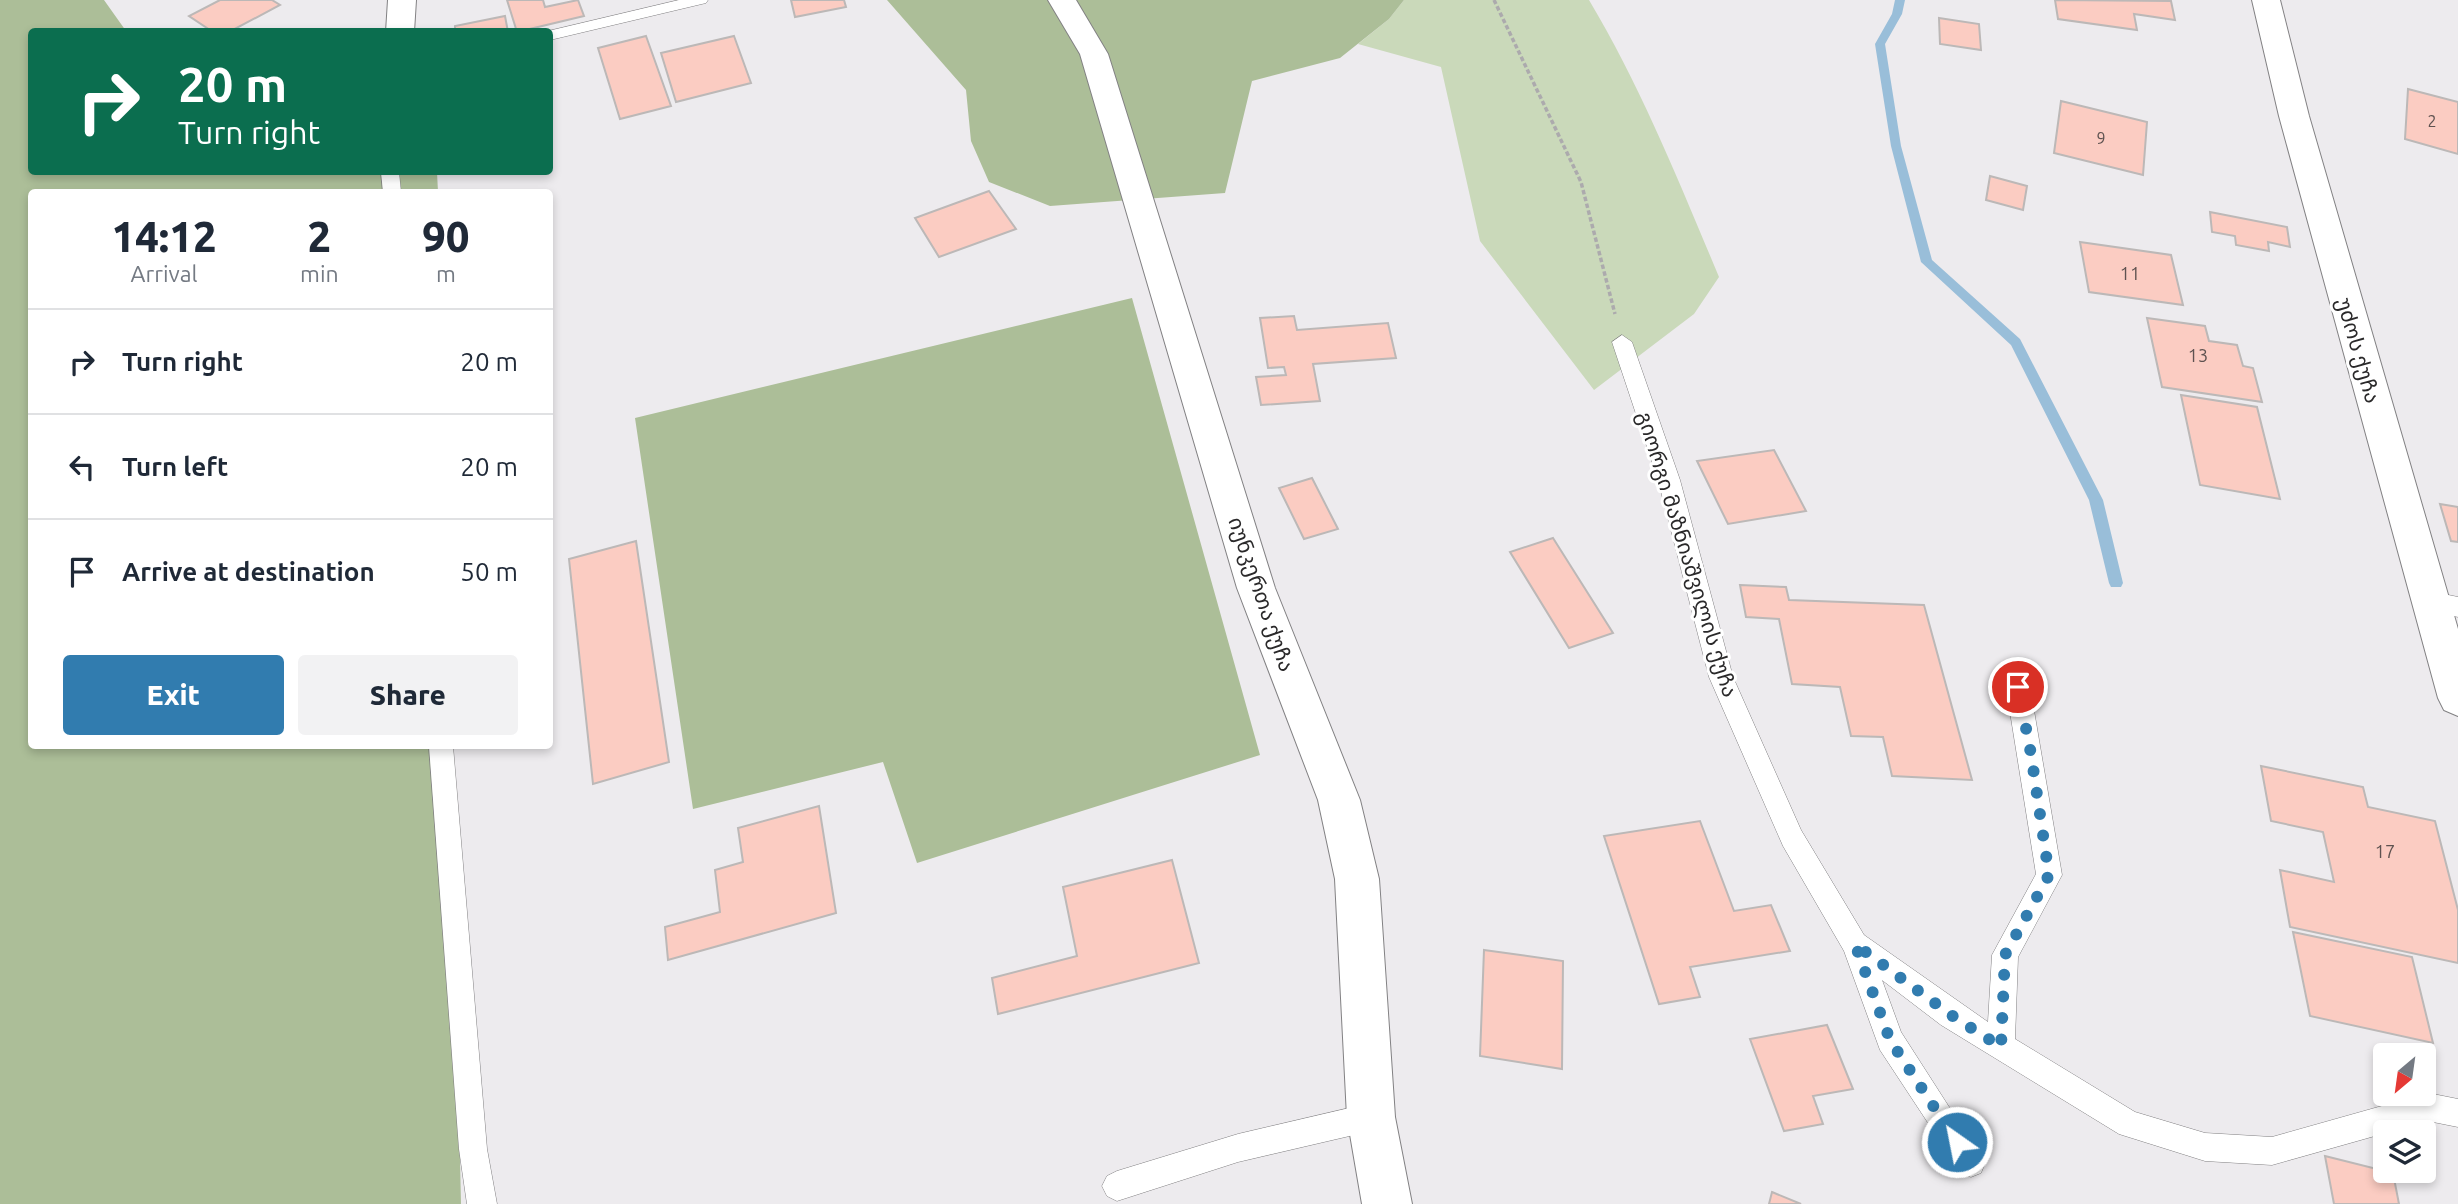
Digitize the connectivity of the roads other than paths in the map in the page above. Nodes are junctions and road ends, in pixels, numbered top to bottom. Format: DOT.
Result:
graph roads {
  1 [pos="401,0"];
  2 [pos="701,0"];
  3 [pos="1062,0"];
  4 [pos="2266,0"];
  5 [pos="400,28"];
  6 [pos="553,34"];
  7 [pos="1622,342"];
  8 [pos="2444,604"];
  9 [pos="2018,687"];
  10 [pos="2458,698"];
  11 [pos="441,749"];
  12 [pos="1855,944"];
  13 [pos="2001,1047"];
  14 [pos="2458,1113"];
  15 [pos="1371,1117"];
  16 [pos="1971,1163"];
  17 [pos="1117,1186"];
  18 [pos="482,1204"];
  19 [pos="1387,1204"];
  1 -- 5 [label="main road"];
  2 -- 6 [label="lane"];
  3 -- 15 [label="main road, იუნკერთა ქუჩა"];
  4 -- 8 [label="main road, უძოს ქუჩა"];
  7 -- 12 [label="lane, გიორგი მაზნიაშვილის ქუჩა"];
  8 -- 10 [label="main road, უძოს ქუჩა"];
  9 -- 13 [label="lane"];
  11 -- 18 [label="lane"];
  12 -- 13 [label="lane, გიორგი მაზნიაშვილის ქუჩა"];
  12 -- 16 [label="lane"];
  13 -- 14 [label="lane, გიორგი მაზნიაშვილის ქუჩა"];
  15 -- 17 [label="lane"];
  15 -- 19 [label="main road, იუნკერთა ქუჩა"];
}
